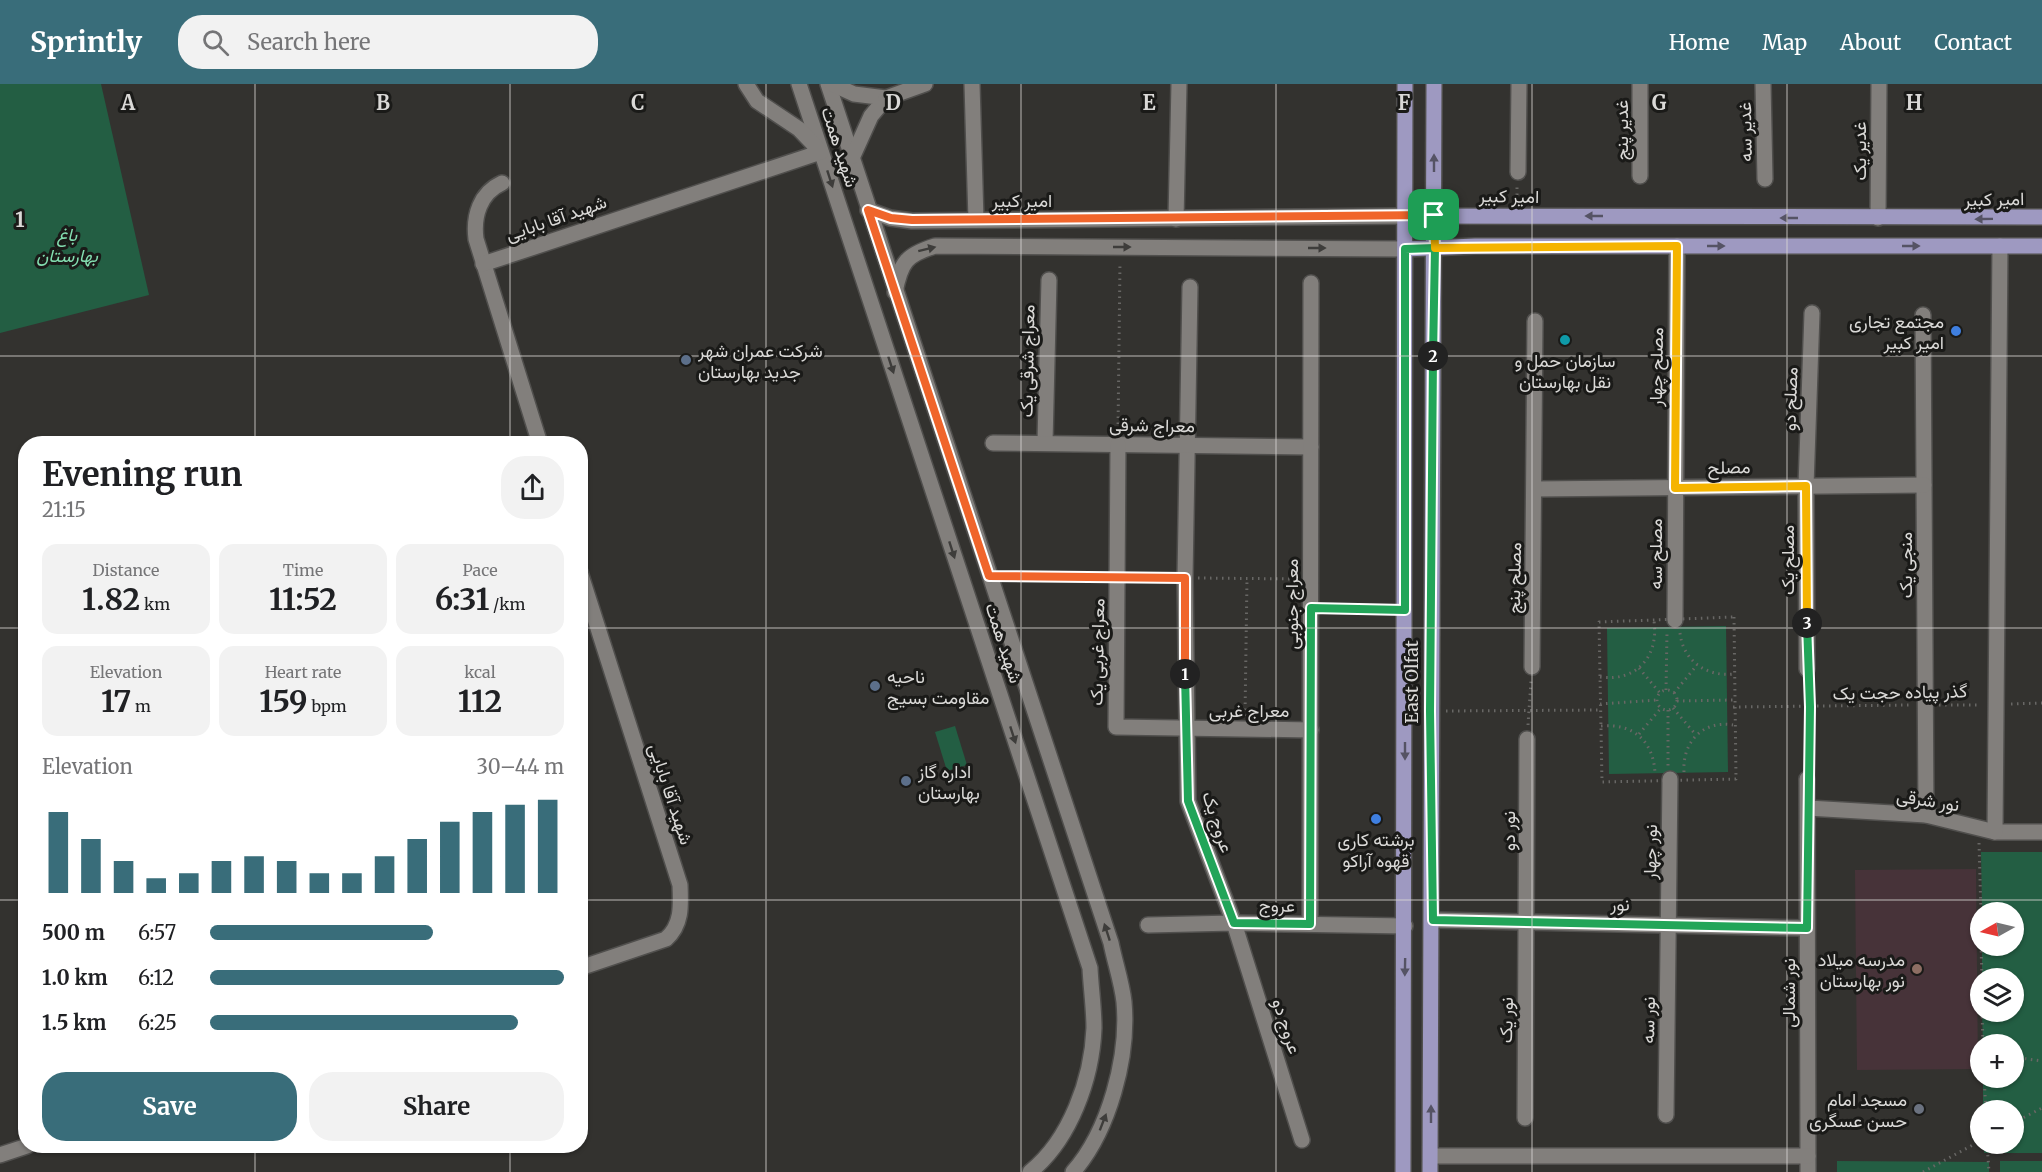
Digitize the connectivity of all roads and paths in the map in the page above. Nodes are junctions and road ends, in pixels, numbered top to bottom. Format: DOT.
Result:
graph roads {
  1 [pos="746,84"];
  2 [pos="799,84"];
  3 [pos="830,84"];
  4 [pos="924,84"];
  5 [pos="972,84"];
  6 [pos="1179,84"];
  7 [pos="1405,84"];
  8 [pos="1434,84"];
  9 [pos="1519,84"];
  10 [pos="1640,84"];
  11 [pos="1763,84"];
  12 [pos="1879,84"];
  13 [pos="886,98"];
  14 [pos="821,152"];
  15 [pos="853,156"];
  16 [pos="1518,172"];
  17 [pos="1640,176"];
  18 [pos="1765,178"];
  19 [pos="502,183"];
  20 [pos="868,210"];
  21 [pos="1434,215"];
  22 [pos="1405,216"];
  23 [pos="1517,216"];
  24 [pos="1878,218"];
  25 [pos="2042,218"];
  26 [pos="1176,219"];
  27 [pos="976,220"];
  28 [pos="1677,246"];
  29 [pos="2000,246"];
  30 [pos="2042,246"];
  31 [pos="1120,247"];
  32 [pos="1435,248"];
  33 [pos="1405,249"];
  34 [pos="483,264"];
  35 [pos="1048,280"];
  36 [pos="1311,283"];
  37 [pos="1190,287"];
  38 [pos="895,292"];
  39 [pos="1812,313"];
  40 [pos="1923,315"];
  41 [pos="1535,321"];
  42 [pos="537,436"];
  43 [pos="1046,442"];
  44 [pos="993,443"];
  45 [pos="1118,444"];
  46 [pos="1187,445"];
  47 [pos="1311,447"];
  48 [pos="1924,485"];
  49 [pos="1806,486"];
  50 [pos="1675,488"];
  51 [pos="1535,489"];
  52 [pos="989,576"];
  53 [pos="1118,577"];
  54 [pos="1185,578"];
  55 [pos="1247,579"];
  56 [pos="1311,579"];
  57 [pos="588,597"];
  58 [pos="1311,608"];
  59 [pos="1405,610"];
  60 [pos="1654,621"];
  61 [pos="1674,624"];
  62 [pos="1697,665"];
  63 [pos="1532,667"];
  64 [pos="1639,668"];
  65 [pos="1807,669"];
  66 [pos="1734,674"];
  67 [pos="1600,677"];
  68 [pos="1666,690"];
  69 [pos="1660,693"];
  70 [pos="1674,693"];
  71 [pos="1657,700"];
  72 [pos="1733,700"];
  73 [pos="1677,701"];
  74 [pos="2042,703"];
  75 [pos="1600,704"];
  76 [pos="1925,705"];
  77 [pos="1996,705"];
  78 [pos="1733,707"];
  79 [pos="1810,707"];
  80 [pos="1661,708"];
  81 [pos="1673,708"];
  82 [pos="1529,710"];
  83 [pos="1600,710"];
  84 [pos="1668,710"];
  85 [pos="1430,711"];
  86 [pos="1734,725"];
  87 [pos="1601,726"];
  88 [pos="1116,727"];
  89 [pos="1185,729"];
  90 [pos="1245,729"];
  91 [pos="1311,730"];
  92 [pos="1639,735"];
  93 [pos="1696,735"];
  94 [pos="1527,739"];
  95 [pos="1655,773"];
  96 [pos="1674,775"];
  97 [pos="1807,779"];
  98 [pos="1808,808"];
  99 [pos="1926,815"];
  100 [pos="1987,832"];
  101 [pos="2042,832"];
  102 [pos="1982,902"];
  103 [pos="1433,920"];
  104 [pos="1527,922"];
  105 [pos="1234,923"];
  106 [pos="1310,924"];
  107 [pos="1669,924"];
  108 [pos="1148,925"];
  109 [pos="1405,926"];
  110 [pos="1807,928"];
  111 [pos="588,965"];
  112 [pos="2024,1059"];
  113 [pos="2042,1061"];
  114 [pos="2042,1108"];
  115 [pos="1666,1115"];
  116 [pos="1525,1118"];
  117 [pos="2024,1118"];
  118 [pos="1302,1140"];
  119 [pos="1970,1146"];
  120 [pos="18,1149"];
  121 [pos="1988,1154"];
  122 [pos="0,1155"];
  123 [pos="1431,1155"];
  124 [pos="1808,1156"];
  125 [pos="1030,1172"];
  126 [pos="1073,1172"];
  127 [pos="1403,1172"];
  128 [pos="1430,1172"];
  129 [pos="1808,1172"];
  130 [pos="1923,1172"];
  131 [pos="1989,1172"];
  1 -- 14 [label="street"];
  2 -- 14 [label="street, شهید همت"];
  3 -- 13 [label="street"];
  3 -- 15 [label="street, شهید همت"];
  4 -- 13 [label="street"];
  5 -- 27 [label="street"];
  6 -- 26 [label="street"];
  7 -- 22 [label="main road, East Olfat"];
  21 -- 8 [label="main road, East Olfat, one-way"];
  9 -- 16 [label="street"];
  10 -- 17 [label="street, غدیر پنج"];
  11 -- 18 [label="street, غدیر سه"];
  12 -- 24 [label="street, غدیر یک"];
  13 -- 15 [label="street"];
  14 -- 34 [label="street, شهید آقا بابایی"];
  14 -- 125 [label="street, شهید همت, one-way"];
  15 -- 20 [label="street, شهید همت"];
  16 -- 23 [label="path"];
  19 -- 34 [label="street"];
  20 -- 27 [label="street, امیر کبیر"];
  20 -- 38 [label="street, شهید همت"];
  21 -- 22 [label="main road, امیر کبیر"];
  21 -- 23 [label="main road, امیر کبیر"];
  21 -- 32 [label="main road, East Olfat"];
  22 -- 26 [label="street, امیر کبیر"];
  22 -- 33 [label="main road, East Olfat"];
  24 -- 23 [label="main road, امیر کبیر, one-way"];
  25 -- 24 [label="main road, امیر کبیر, one-way"];
  26 -- 27 [label="street, امیر کبیر"];
  28 -- 29 [label="main road, one-way"];
  28 -- 32 [label="main road"];
  28 -- 50 [label="street, مصلح چهار"];
  29 -- 30 [label="main road"];
  29 -- 77 [label="street"];
  31 -- 33 [label="street, one-way"];
  38 -- 31 [label="street, one-way"];
  31 -- 45 [label="path"];
  32 -- 33 [label="main road"];
  32 -- 85 [label="main road, East Olfat"];
  33 -- 59 [label="main road, East Olfat"];
  34 -- 42 [label="street"];
  35 -- 43 [label="street, معراج شرقی یک"];
  36 -- 47 [label="street, معراج جنوبی"];
  37 -- 46 [label="street, عروج یک"];
  38 -- 52 [label="street, شهید همت"];
  39 -- 49 [label="street, مصلح دو"];
  40 -- 48 [label="street, منجی یک"];
  41 -- 51 [label="street, مصلح پنج"];
  43 -- 44 [label="street, معراج شرقی"];
  43 -- 45 [label="street, معراج شرقی"];
  45 -- 46 [label="street, معراج شرقی"];
  45 -- 53 [label="street, معراج غربی یک"];
  46 -- 47 [label="street, معراج شرقی"];
  46 -- 54 [label="street, عروج یک"];
  47 -- 56 [label="street, معراج جنوبی"];
  48 -- 49 [label="street, مصلح"];
  48 -- 76 [label="street, منجی یک"];
  49 -- 50 [label="street, مصلح"];
  49 -- 65 [label="street, مصلح یک"];
  50 -- 51 [label="street, مصلح"];
  50 -- 61 [label="street, مصلح سه"];
  51 -- 63 [label="street, مصلح پنج"];
  52 -- 53 [label="path"];
  126 -- 52 [label="street, شهید همت, one-way"];
  53 -- 54 [label="path"];
  53 -- 88 [label="street, معراج غربی یک"];
  54 -- 55 [label="path"];
  54 -- 89 [label="street, عروج یک"];
  55 -- 56 [label="path"];
  55 -- 90 [label="path"];
  56 -- 58 [label="street, معراج جنوبی"];
  57 -- 111 [label="street, شهید آقا بابایی"];
  58 -- 59 [label="path"];
  58 -- 91 [label="street, معراج جنوبی"];
  59 -- 109 [label="main road, East Olfat, one-way"];
  60 -- 61 [label="path"];
  60 -- 64 [label="path"];
  60 -- 67 [label="path"];
  61 -- 62 [label="path"];
  61 -- 66 [label="path"];
  61 -- 68 [label="path"];
  62 -- 66 [label="path"];
  62 -- 70 [label="path"];
  63 -- 82 [label="path"];
  64 -- 67 [label="path"];
  64 -- 69 [label="path"];
  65 -- 79 [label="path"];
  66 -- 72 [label="path"];
  67 -- 75 [label="path"];
  68 -- 69 [label="path"];
  68 -- 70 [label="path"];
  69 -- 71 [label="path"];
  70 -- 73 [label="path"];
  71 -- 75 [label="path"];
  71 -- 80 [label="path"];
  72 -- 73 [label="path"];
  72 -- 78 [label="path"];
  73 -- 81 [label="path"];
  74 -- 77 [label="path, گذر پیاده حجت یک"];
  75 -- 83 [label="path"];
  76 -- 77 [label="path, گذر پیاده حجت یک"];
  76 -- 79 [label="path, گذر پیاده حجت یک"];
  76 -- 99 [label="street, منجی یک"];
  77 -- 100 [label="street"];
  78 -- 79 [label="path, گذر پیاده حجت یک"];
  78 -- 86 [label="path"];
  79 -- 97 [label="path"];
  80 -- 84 [label="path"];
  80 -- 92 [label="path"];
  81 -- 84 [label="path"];
  81 -- 93 [label="path"];
  82 -- 83 [label="path"];
  82 -- 85 [label="path"];
  82 -- 94 [label="path"];
  83 -- 87 [label="path"];
  84 -- 96 [label="path"];
  85 -- 103 [label="main road, East Olfat"];
  86 -- 93 [label="path"];
  86 -- 96 [label="path"];
  87 -- 92 [label="path"];
  87 -- 96 [label="path"];
  88 -- 89 [label="street, معراج غربی"];
  89 -- 90 [label="street, معراج غربی"];
  89 -- 105 [label="street, عروج یک"];
  90 -- 91 [label="street, معراج غربی"];
  91 -- 106 [label="street, معراج جنوبی"];
  92 -- 95 [label="path"];
  93 -- 96 [label="path"];
  94 -- 104 [label="street, نور دو"];
  96 -- 107 [label="street, نور چهار"];
  97 -- 98 [label="street, نور شمالی"];
  98 -- 99 [label="street, نور شرقی"];
  98 -- 110 [label="street, نور شمالی"];
  99 -- 100 [label="street, نور شرقی"];
  100 -- 101 [label="street, نور شرقی"];
  100 -- 102 [label="path"];
  103 -- 104 [label="street, نور"];
  123 -- 103 [label="main road, East Olfat, one-way"];
  104 -- 107 [label="street, نور"];
  104 -- 116 [label="street, نور یک"];
  105 -- 106 [label="street, عروج"];
  105 -- 108 [label="street, عروج"];
  105 -- 118 [label="street, عروج دو"];
  106 -- 109 [label="street, عروج"];
  107 -- 110 [label="street, نور"];
  107 -- 115 [label="street, نور سه"];
  109 -- 127 [label="main road, East Olfat, one-way"];
  110 -- 124 [label="street, نور شمالی"];
  112 -- 113 [label="path"];
  114 -- 117 [label="path"];
  119 -- 130 [label="path"];
  120 -- 122 [label="street"];
  121 -- 131 [label="path"];
  123 -- 124 [label="street"];
  123 -- 128 [label="main road, East Olfat"];
  124 -- 129 [label="street, نور شمالی"];
}
